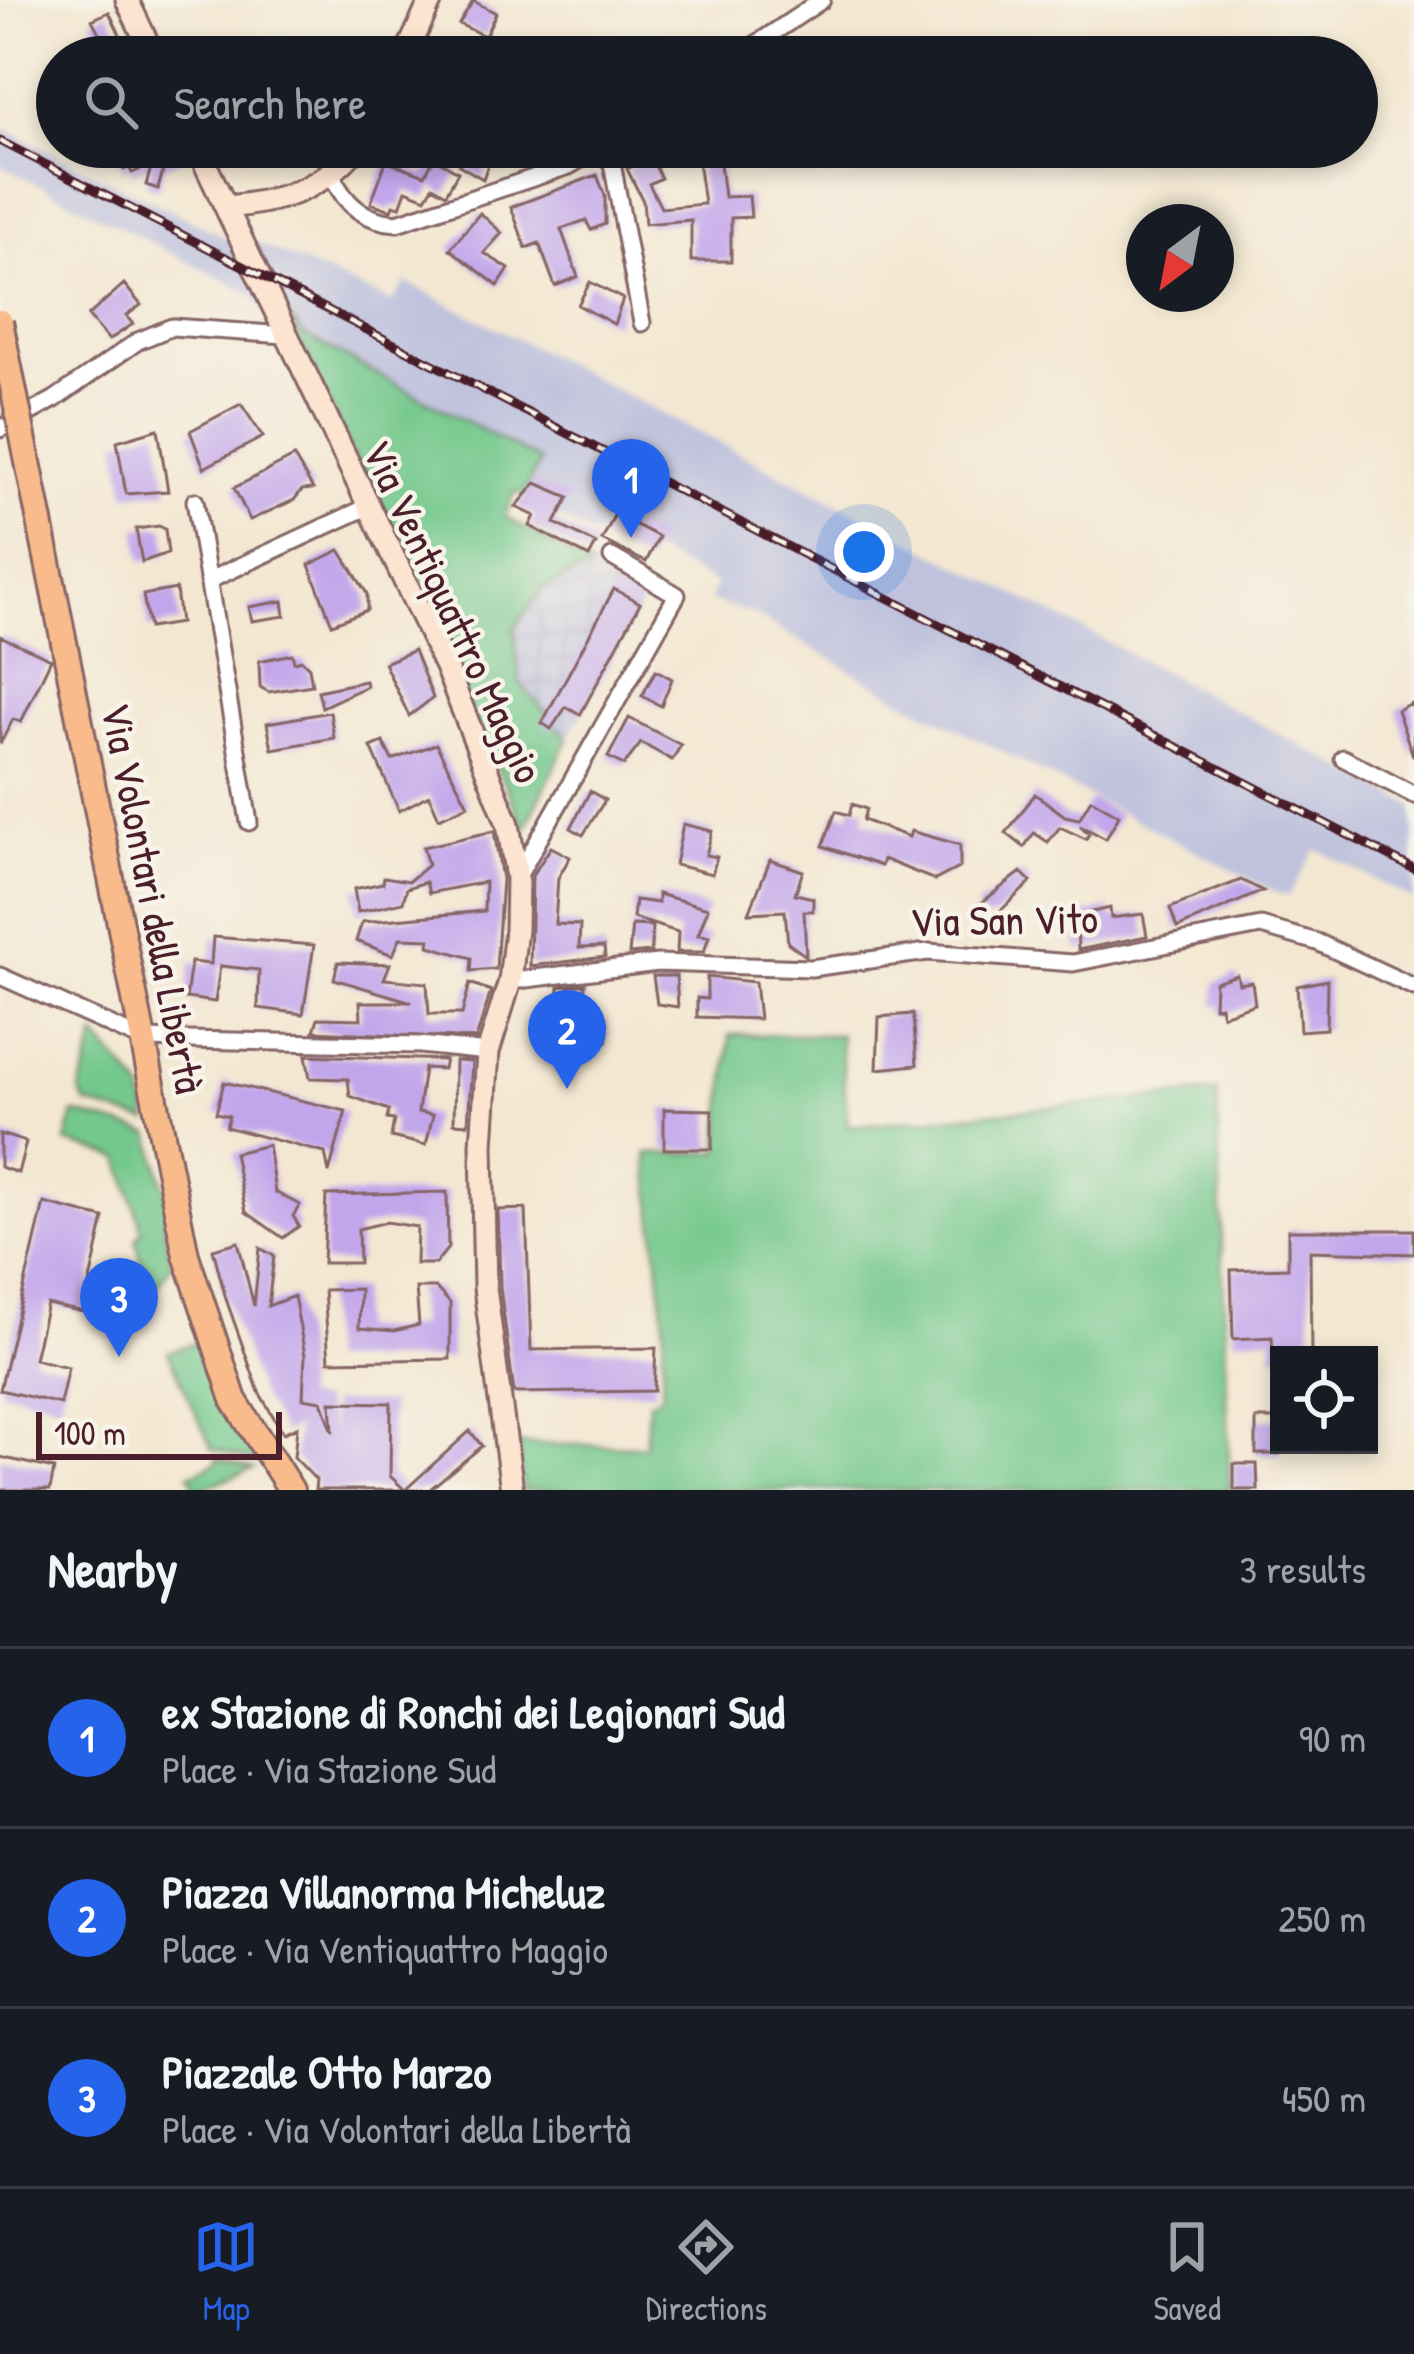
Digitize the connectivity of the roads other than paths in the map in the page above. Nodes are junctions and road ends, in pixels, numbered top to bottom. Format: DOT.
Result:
graph roads {
  1 [pos="127,0"];
  2 [pos="431,0"];
  3 [pos="822,0"];
  4 [pos="144,36"];
  5 [pos="414,36"];
  6 [pos="768,36"];
  7 [pos="207,168"];
  8 [pos="340,168"];
  9 [pos="562,168"];
  10 [pos="609,168"];
  11 [pos="333,177"];
  12 [pos="226,207"];
  13 [pos="0,322"];
  14 [pos="642,322"];
  15 [pos="285,335"];
  16 [pos="0,429"];
  17 [pos="195,501"];
  18 [pos="365,508"];
  19 [pos="612,557"];
  20 [pos="210,580"];
  21 [pos="1343,758"];
  22 [pos="1414,795"];
  23 [pos="249,821"];
  24 [pos="517,878"];
  25 [pos="0,976"];
  26 [pos="510,981"];
  27 [pos="1414,987"];
  28 [pos="141,1039"];
  29 [pos="488,1052"];
  30 [pos="287,1484"];
  31 [pos="512,1490"];
  1 -- 4 [label="street"];
  2 -- 5 [label="street"];
  3 -- 6 [label="street"];
  7 -- 12 [label="street, Via Ventiquattro Maggio"];
  8 -- 11 [label="street"];
  9 -- 11 [label="street"];
  10 -- 14 [label="street"];
  11 -- 12 [label="street"];
  12 -- 15 [label="street, Via Ventiquattro Maggio"];
  13 -- 28 [label="main road, Via Volontari della Libertà, bridge"];
  15 -- 16 [label="street"];
  15 -- 18 [label="street, Via Ventiquattro Maggio"];
  17 -- 20 [label="street"];
  18 -- 20 [label="street"];
  18 -- 24 [label="street, Via Ventiquattro Maggio"];
  19 -- 24 [label="street"];
  20 -- 23 [label="street"];
  21 -- 22 [label="street"];
  24 -- 26 [label="street, Via Ventiquattro Maggio"];
  25 -- 28 [label="street"];
  26 -- 27 [label="street, Via San Vito"];
  26 -- 29 [label="street, Via Ventiquattro Maggio"];
  28 -- 29 [label="street"];
  28 -- 30 [label="main road, Via Volontari della Libertà"];
  29 -- 31 [label="street, Via Ventiquattro Maggio"];
}
